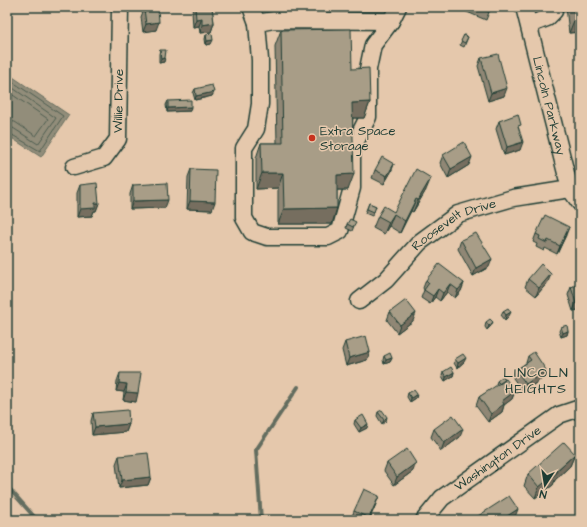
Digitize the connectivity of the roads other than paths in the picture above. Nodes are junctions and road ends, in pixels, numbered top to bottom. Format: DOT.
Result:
graph roads {
  1 [pos="120,7"];
  2 [pos="251,7"];
  3 [pos="524,7"];
  4 [pos="553,7"];
  5 [pos="394,14"];
  6 [pos="257,23"];
  7 [pos="529,25"];
  8 [pos="74,167"];
  9 [pos="570,189"];
  10 [pos="580,203"];
  11 [pos="359,301"];
  12 [pos="580,408"];
  13 [pos="424,520"];
  1 -- 8 [label="street, Willie Drive"];
  2 -- 6 [label="street"];
  3 -- 7 [label="street, Lincoln Parkway"];
  4 -- 7 [label="street"];
  5 -- 6 [label="street"];
  5 -- 6 [label="street"];
  7 -- 9 [label="street, Lincoln Parkway"];
  9 -- 10 [label="street, Lincoln Parkway"];
  9 -- 11 [label="street, Roosevelt Drive"];
  12 -- 13 [label="street, Washington Drive"];
}
